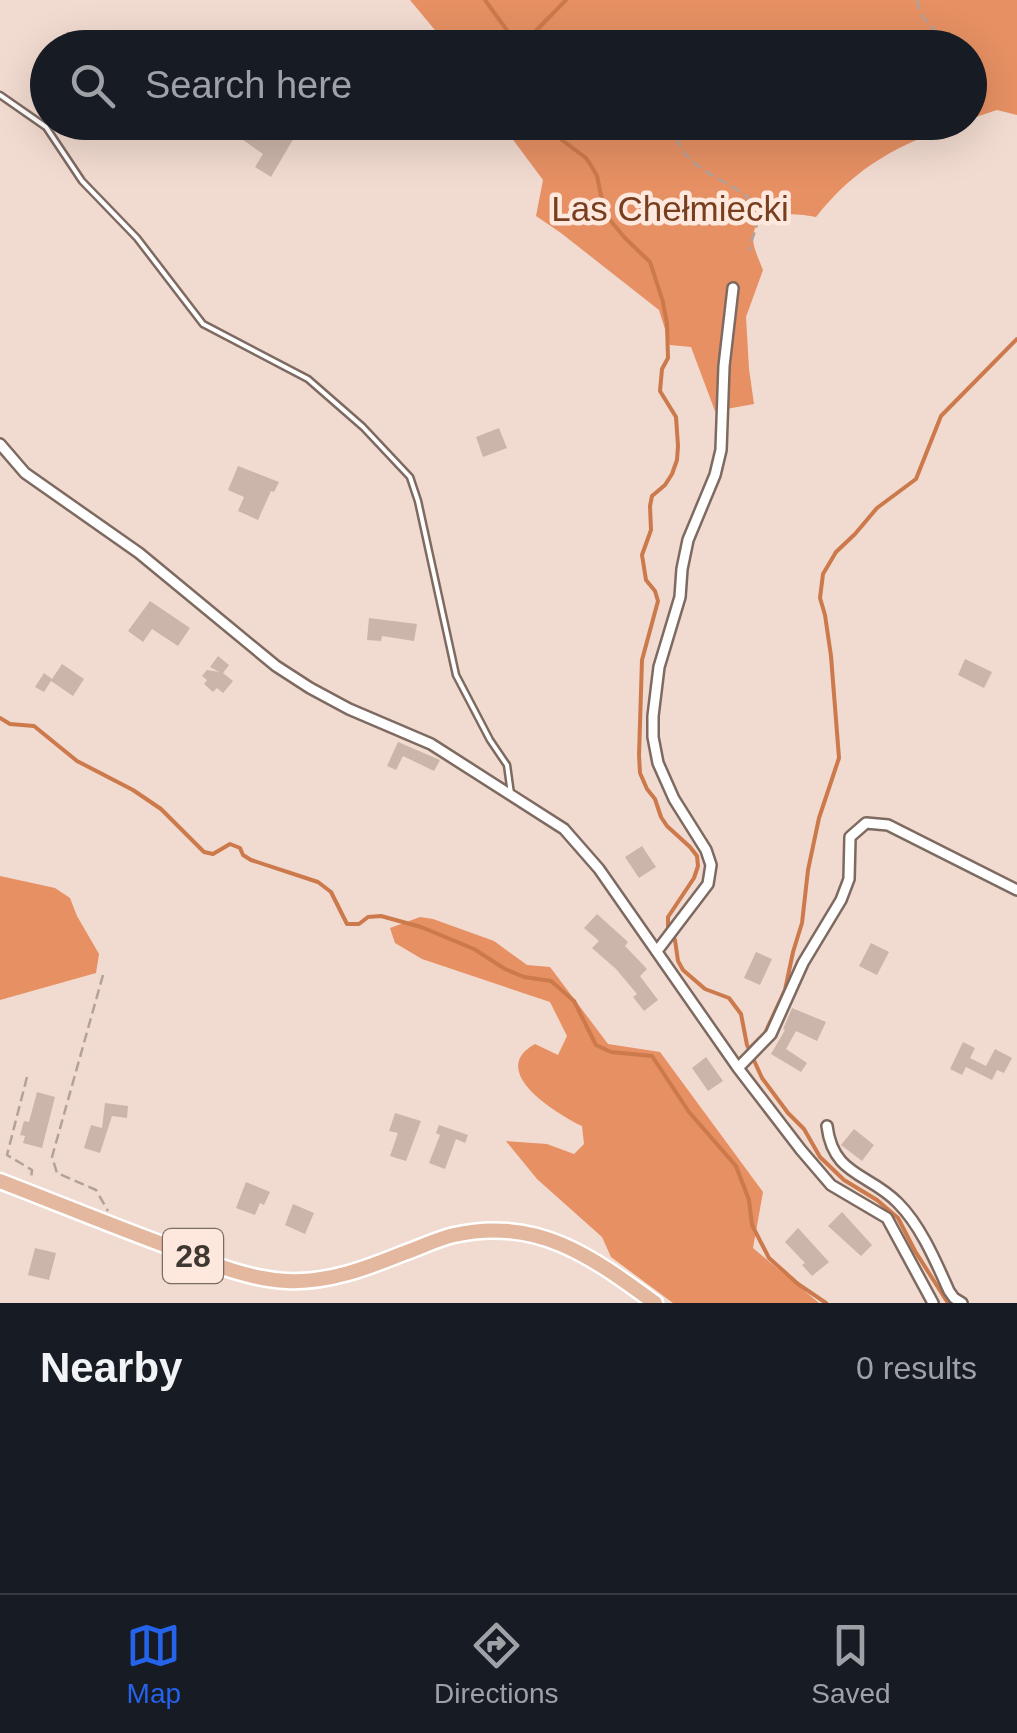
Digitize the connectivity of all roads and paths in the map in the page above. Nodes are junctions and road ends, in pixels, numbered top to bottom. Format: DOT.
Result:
graph roads {
  1 [pos="917,0"];
  2 [pos="936,30"];
  3 [pos="0,95"];
  4 [pos="30,116"];
  5 [pos="55,140"];
  6 [pos="679,140"];
  7 [pos="749,250"];
  8 [pos="733,288"];
  9 [pos="0,444"];
  10 [pos="512,794"];
  11 [pos="1017,890"];
  12 [pos="657,952"];
  13 [pos="103,975"];
  14 [pos="738,1068"];
  15 [pos="27,1077"];
  16 [pos="827,1126"];
  17 [pos="0,1181"];
  18 [pos="28,1192"];
  19 [pos="898,1202"];
  20 [pos="887,1218"];
  21 [pos="110,1224"];
  22 [pos="655,1303"];
  23 [pos="933,1303"];
  24 [pos="962,1303"];
  1 -- 2 [label="path"];
  3 -- 4 [label="lane"];
  5 -- 10 [label="lane"];
  6 -- 7 [label="path"];
  8 -- 12 [label="street"];
  9 -- 10 [label="street"];
  10 -- 12 [label="street"];
  11 -- 14 [label="street"];
  12 -- 14 [label="street"];
  13 -- 21 [label="path"];
  14 -- 20 [label="street"];
  15 -- 18 [label="path"];
  16 -- 19 [label="street"];
  17 -- 18 [label="main road, 28"];
  18 -- 21 [label="main road, 28"];
  19 -- 20 [label="street"];
  19 -- 24 [label="street"];
  20 -- 23 [label="street"];
  21 -- 22 [label="main road, 28"];
}
